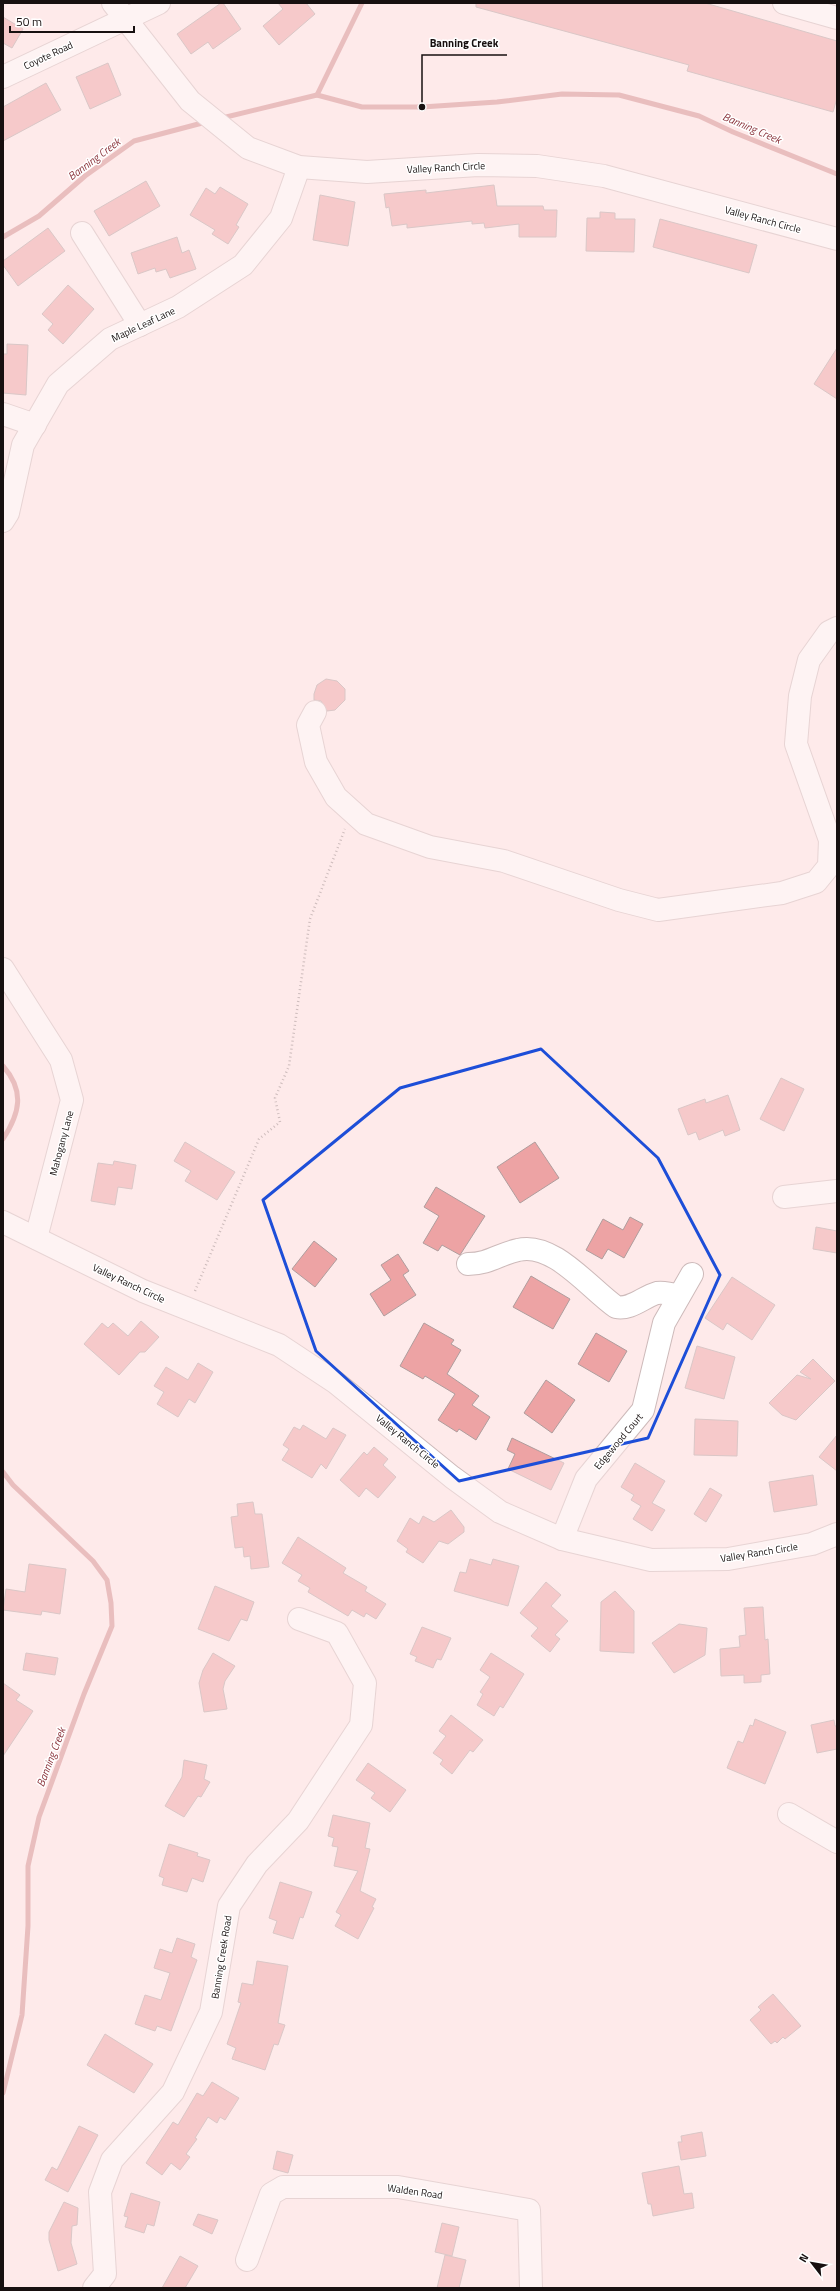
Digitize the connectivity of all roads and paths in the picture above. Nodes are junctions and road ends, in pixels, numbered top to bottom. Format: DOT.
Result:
graph roads {
  1 [pos="159,3"];
  2 [pos="784,3"];
  3 [pos="119,11"];
  4 [pos="837,18"];
  5 [pos="3,77"];
  6 [pos="299,167"];
  7 [pos="82,233"];
  8 [pos="837,239"];
  9 [pos="140,325"];
  10 [pos="3,414"];
  11 [pos="35,426"];
  12 [pos="5,516"];
  13 [pos="837,628"];
  14 [pos="316,712"];
  15 [pos="352,812"];
  16 [pos="3,969"];
  17 [pos="837,1191"];
  18 [pos="784,1197"];
  19 [pos="3,1222"];
  20 [pos="36,1238"];
  21 [pos="468,1264"];
  22 [pos="692,1274"];
  23 [pos="679,1296"];
  24 [pos="188,1308"];
  25 [pos="837,1534"];
  26 [pos="562,1539"];
  27 [pos="299,1619"];
  28 [pos="789,1814"];
  29 [pos="837,1842"];
  30 [pos="247,2260"];
  31 [pos="94,2288"];
  32 [pos="531,2288"];
  1 -- 3 [label="street, Coyote Road"];
  2 -- 4 [label="street"];
  3 -- 5 [label="street, Coyote Road"];
  3 -- 6 [label="street, Valley Ranch Circle"];
  6 -- 8 [label="street, Valley Ranch Circle"];
  6 -- 9 [label="street, Maple Leaf Lane"];
  7 -- 9 [label="street"];
  9 -- 11 [label="street, Maple Leaf Lane"];
  10 -- 11 [label="street"];
  11 -- 12 [label="street, Maple Leaf Lane"];
  13 -- 15 [label="street"];
  14 -- 15 [label="street"];
  15 -- 24 [label="path"];
  16 -- 20 [label="street, Mahogany Lane"];
  17 -- 18 [label="street"];
  19 -- 20 [label="street, Valley Ranch Circle"];
  20 -- 24 [label="street, Valley Ranch Circle"];
  21 -- 23 [label="street"];
  22 -- 23 [label="street, Edgewood Court"];
  23 -- 26 [label="street, Edgewood Court"];
  24 -- 26 [label="street, Valley Ranch Circle"];
  25 -- 26 [label="street, Valley Ranch Circle"];
  27 -- 31 [label="street, Banning Creek Road"];
  28 -- 29 [label="street"];
  30 -- 32 [label="street, Walden Road"];
}
